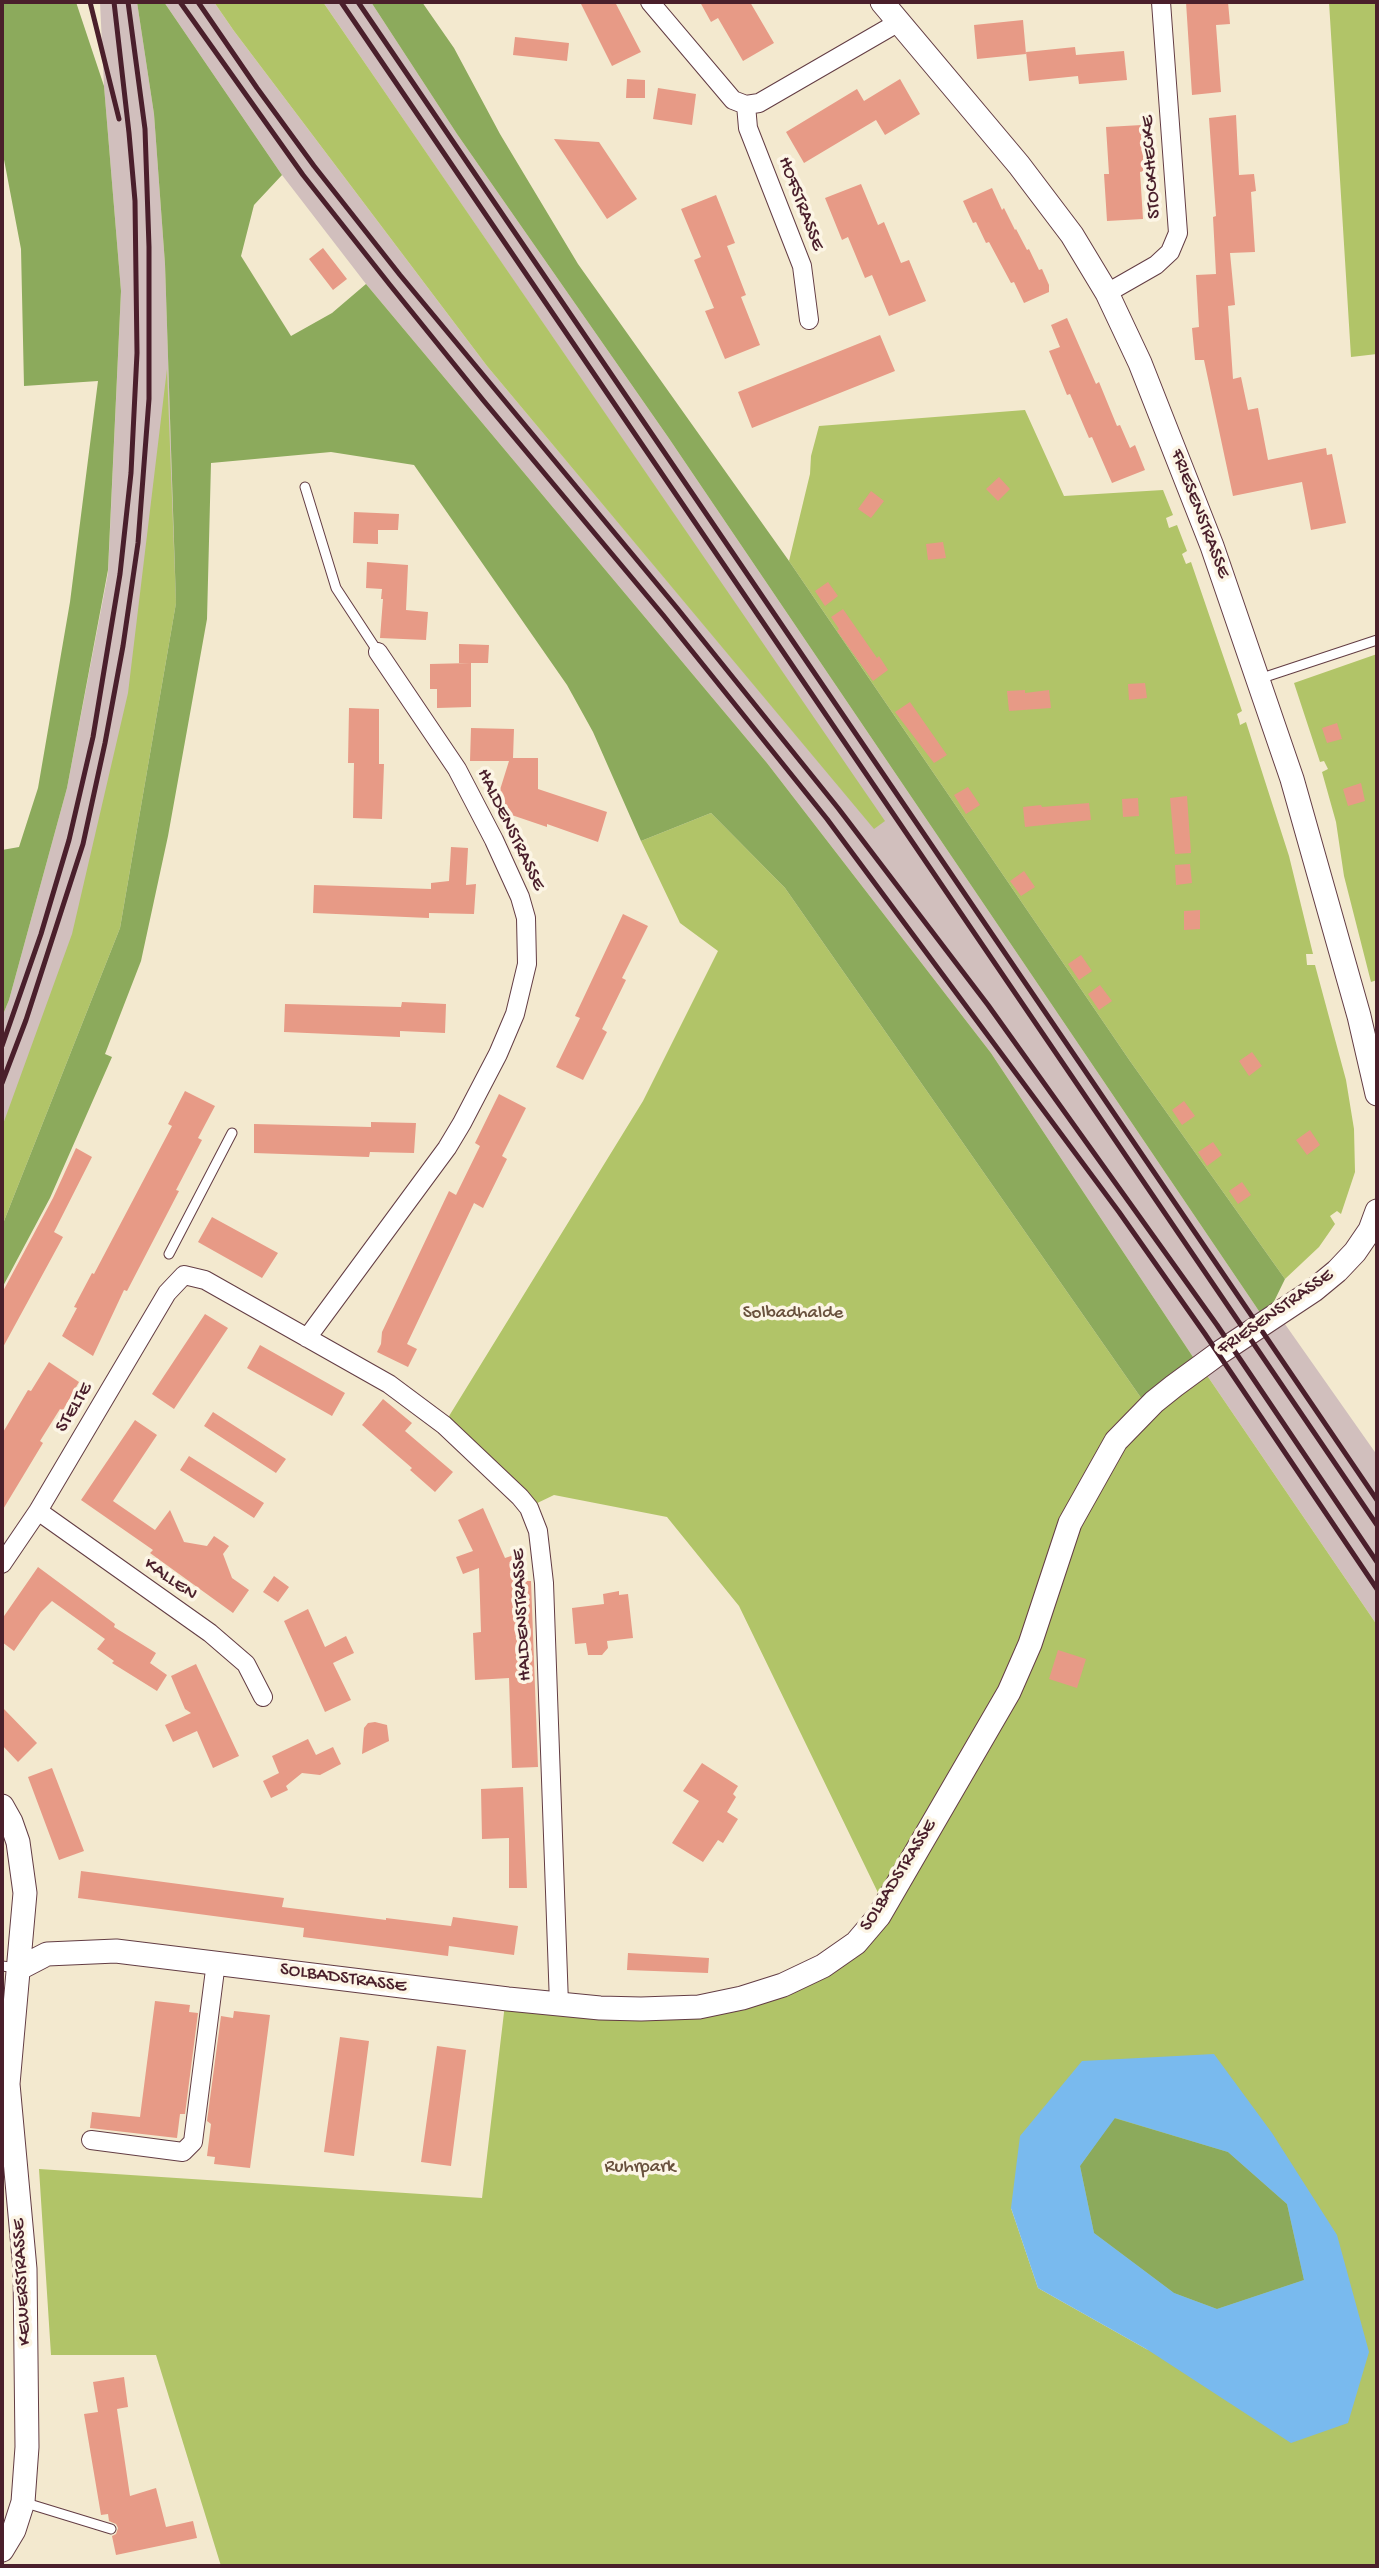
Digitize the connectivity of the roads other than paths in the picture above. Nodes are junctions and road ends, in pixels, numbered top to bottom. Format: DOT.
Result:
graph roads {
  1 [pos="650,2"];
  2 [pos="881,2"];
  3 [pos="1161,2"];
  4 [pos="899,22"];
  5 [pos="746,105"];
  6 [pos="1107,293"];
  7 [pos="809,320"];
  8 [pos="305,487"];
  9 [pos="1377,640"];
  10 [pos="378,652"];
  11 [pos="1258,679"];
  12 [pos="1377,1094"];
  13 [pos="232,1133"];
  14 [pos="1375,1224"];
  15 [pos="169,1254"];
  16 [pos="184,1275"];
  17 [pos="307,1338"];
  18 [pos="1174,1386"];
  19 [pos="38,1511"];
  20 [pos="2,1564"];
  21 [pos="263,1697"];
  22 [pos="2,1806"];
  23 [pos="216,1962"];
  24 [pos="11,1967"];
  25 [pos="559,2004"];
  26 [pos="90,2140"];
  27 [pos="23,2502"];
  28 [pos="111,2529"];
  29 [pos="2,2550"];
  1 -- 5 [label="street"];
  2 -- 4 [label="street, FRIESENSTRASSE"];
  3 -- 6 [label="street, STOCKHECKE"];
  4 -- 5 [label="street"];
  4 -- 6 [label="street, FRIESENSTRASSE"];
  5 -- 7 [label="street, HOFSTRASSE"];
  6 -- 11 [label="street, FRIESENSTRASSE"];
  8 -- 10 [label="lane, HALDENSTRASSE"];
  9 -- 11 [label="lane"];
  10 -- 17 [label="street, HALDENSTRASSE"];
  11 -- 12 [label="street, FRIESENSTRASSE"];
  13 -- 15 [label="lane"];
  14 -- 18 [label="street, FRIESENSTRASSE"];
  16 -- 17 [label="street, HALDENSTRASSE"];
  16 -- 19 [label="street, STELTE"];
  17 -- 25 [label="street, HALDENSTRASSE"];
  18 -- 25 [label="street, SOLBADSTRASSE"];
  19 -- 20 [label="street, STELTE"];
  19 -- 21 [label="street, KALLEN"];
  22 -- 24 [label="street, KEWERSTRASSE"];
  23 -- 24 [label="street, SOLBADSTRASSE"];
  23 -- 25 [label="street, SOLBADSTRASSE"];
  23 -- 26 [label="street"];
  24 -- 27 [label="street, KEWERSTRASSE"];
  27 -- 28 [label="lane"];
  27 -- 29 [label="street, KEWERSTRASSE"];
}
